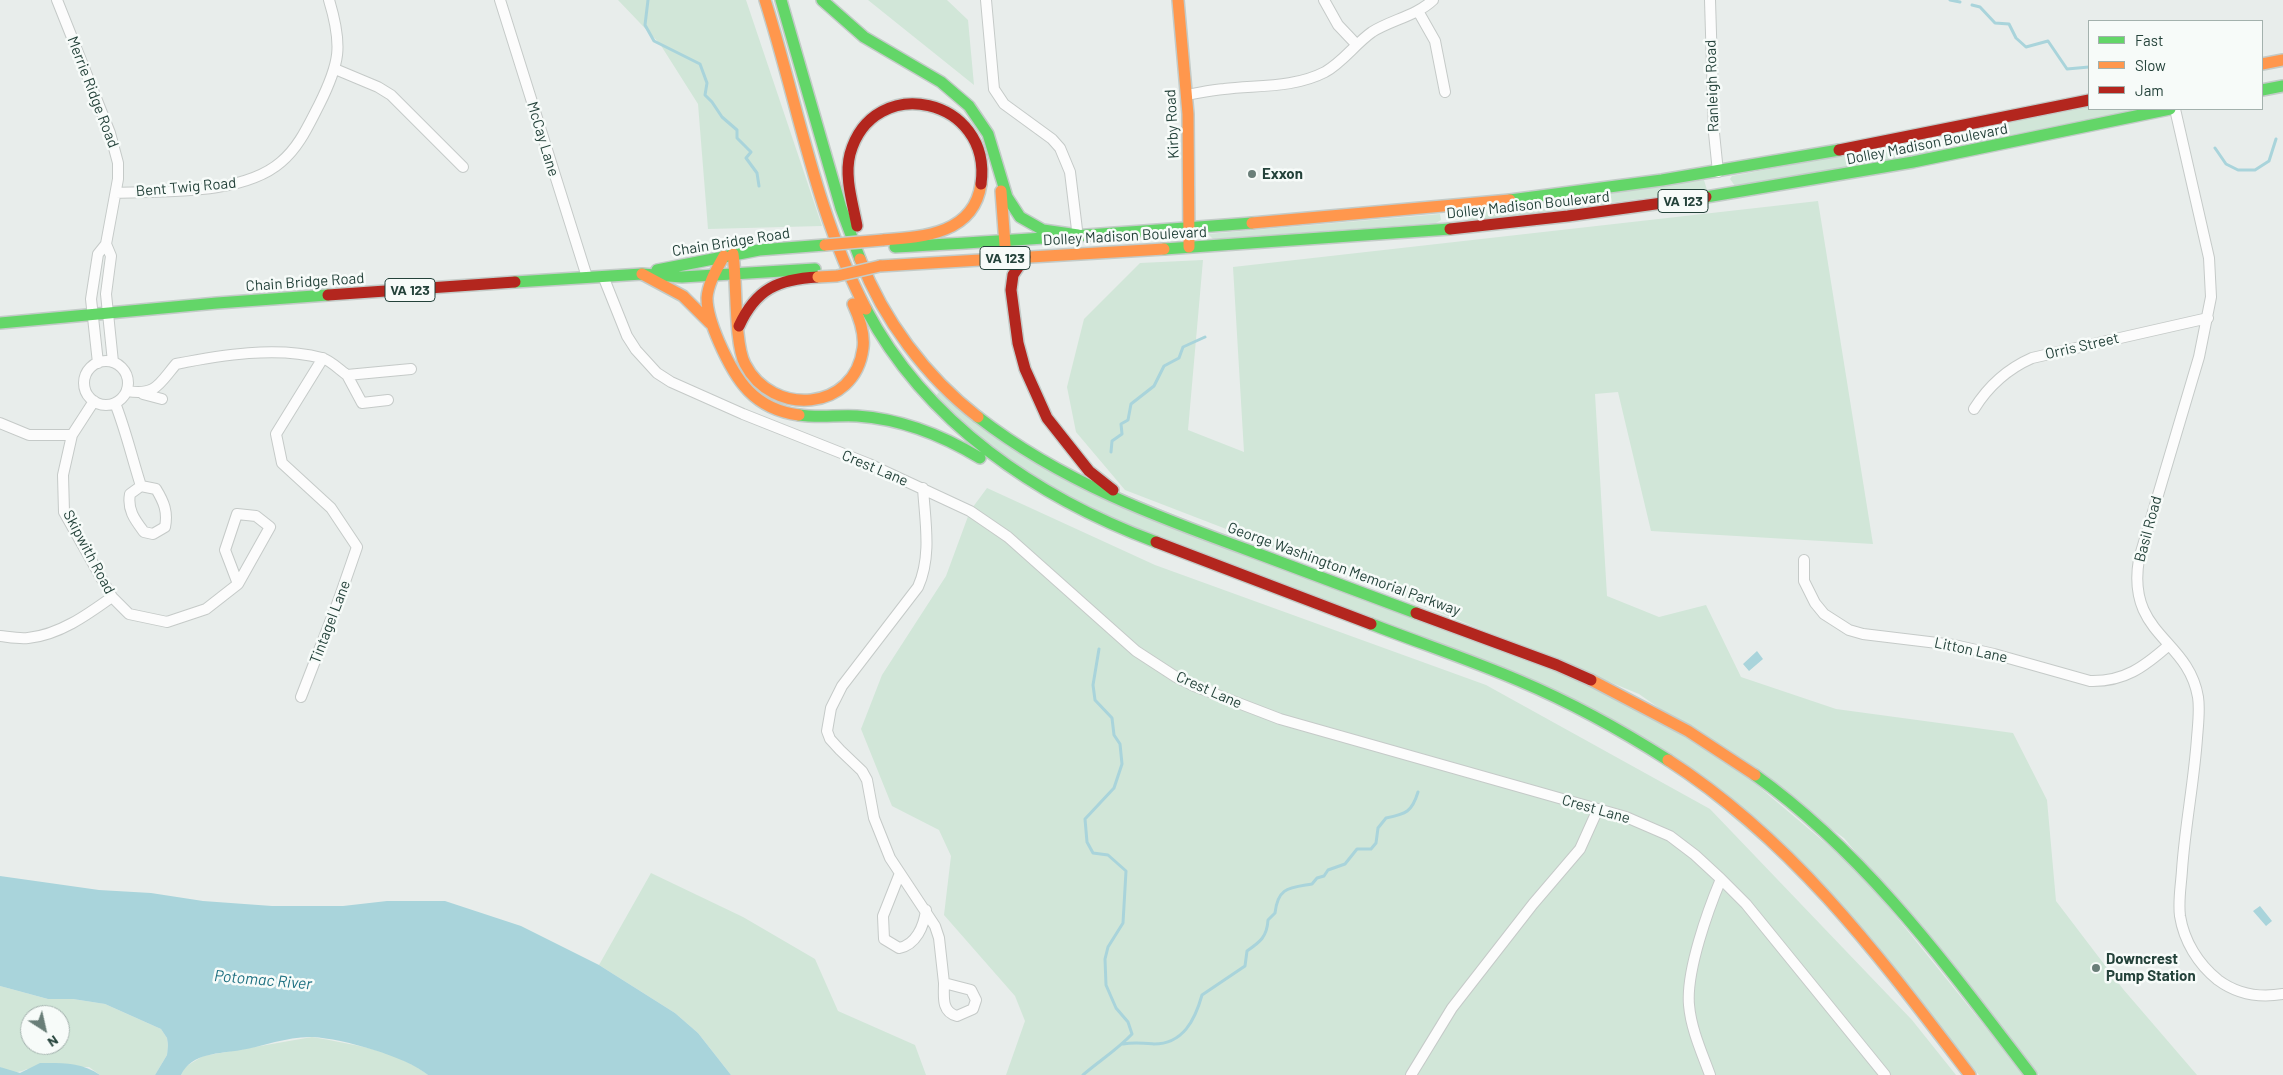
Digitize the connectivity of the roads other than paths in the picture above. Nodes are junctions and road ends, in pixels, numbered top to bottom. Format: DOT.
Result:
graph roads {
  1 [pos="57,0"];
  2 [pos="329,0"];
  3 [pos="500,0"];
  4 [pos="766,0"];
  5 [pos="781,0"];
  6 [pos="822,0"];
  7 [pos="986,0"];
  8 [pos="1178,0"];
  9 [pos="1324,0"];
  10 [pos="1433,0"];
  11 [pos="1710,0"];
  12 [pos="1418,11"];
  13 [pos="1356,44"];
  14 [pos="2283,60"];
  15 [pos="2263,64"];
  16 [pos="335,69"];
  17 [pos="2283,86"];
  18 [pos="2263,90"];
  19 [pos="1445,92"];
  20 [pos="1186,95"];
  21 [pos="2088,100"];
  22 [pos="2165,110"];
  23 [pos="2175,110"];
  24 [pos="1952,130"];
  25 [pos="1956,154"];
  26 [pos="463,167"];
  27 [pos="1000,172"];
  28 [pos="1718,172"];
  29 [pos="116,193"];
  30 [pos="1722,195"];
  31 [pos="1451,207"];
  32 [pos="823,208"];
  33 [pos="1189,227"];
  34 [pos="1454,229"];
  35 [pos="1078,235"];
  36 [pos="1004,242"];
  37 [pos="106,244"];
  38 [pos="885,244"];
  39 [pos="1189,247"];
  40 [pos="1080,254"];
  41 [pos="729,255"];
  42 [pos="1025,257"];
  43 [pos="1006,258"];
  44 [pos="736,273"];
  45 [pos="817,273"];
  46 [pos="642,274"];
  47 [pos="713,275"];
  48 [pos="604,276"];
  49 [pos="587,277"];
  50 [pos="868,279"];
  51 [pos="107,313"];
  52 [pos="91,314"];
  53 [pos="2208,318"];
  54 [pos="0,323"];
  55 [pos="710,323"];
  56 [pos="739,327"];
  57 [pos="324,358"];
  58 [pos="113,362"];
  59 [pos="98,363"];
  60 [pos="411,369"];
  61 [pos="347,375"];
  62 [pos="127,391"];
  63 [pos="142,394"];
  64 [pos="162,399"];
  65 [pos="388,400"];
  66 [pos="94,401"];
  67 [pos="115,403"];
  68 [pos="1974,409"];
  69 [pos="0,423"];
  70 [pos="72,435"];
  71 [pos="141,486"];
  72 [pos="1039,486"];
  73 [pos="923,488"];
  74 [pos="1157,516"];
  75 [pos="1804,560"];
  76 [pos="238,584"];
  77 [pos="112,597"];
  78 [pos="0,636"];
  79 [pos="2168,645"];
  80 [pos="301,697"];
  81 [pos="1598,809"];
  82 [pos="900,873"];
  83 [pos="1721,879"];
  84 [pos="926,910"];
  85 [pos="944,983"];
  86 [pos="2283,995"];
  87 [pos="1411,1075"];
  88 [pos="1710,1075"];
  89 [pos="1885,1075"];
  90 [pos="1970,1075"];
  91 [pos="2031,1075"];
  1 -- 29 [label="street, Merrie Ridge Road"];
  2 -- 16 [label="street, Bent Twig Road"];
  3 -- 49 [label="street, McCay Lane"];
  4 -- 32 [label="main road"];
  5 -- 50 [label="main road, George Washington Memorial Parkway"];
  6 -- 27 [label="main road"];
  7 -- 35 [label="street"];
  8 -- 20 [label="main road, Kirby Road"];
  9 -- 13 [label="street"];
  10 -- 12 [label="street"];
  11 -- 28 [label="street, Ranleigh Road"];
  12 -- 13 [label="street"];
  12 -- 19 [label="street"];
  13 -- 20 [label="street"];
  14 -- 15 [label="main road"];
  16 -- 26 [label="street"];
  16 -- 29 [label="street, Bent Twig Road"];
  17 -- 18 [label="main road"];
  20 -- 33 [label="main road, Kirby Road"];
  21 -- 24 [label="main road, Dolley Madison Boulevard / VA 123"];
  22 -- 25 [label="main road, Dolley Madison Boulevard / VA 123"];
  23 -- 53 [label="street, Basil Road"];
  24 -- 25 [label="main road"];
  24 -- 28 [label="main road, Dolley Madison Boulevard / VA 123"];
  25 -- 30 [label="main road, Dolley Madison Boulevard / VA 123"];
  27 -- 35 [label="main road"];
  27 -- 36 [label="main road"];
  28 -- 30 [label="main road"];
  28 -- 31 [label="main road, Dolley Madison Boulevard / VA 123"];
  29 -- 37 [label="street, Merrie Ridge Road"];
  30 -- 34 [label="main road, Dolley Madison Boulevard / VA 123"];
  31 -- 33 [label="main road, Dolley Madison Boulevard / VA 123"];
  31 -- 34 [label="main road"];
  32 -- 56 [label="main road"];
  32 -- 72 [label="main road"];
  33 -- 35 [label="main road, Dolley Madison Boulevard / VA 123"];
  33 -- 39 [label="main road, Kirby Road"];
  34 -- 39 [label="main road, Dolley Madison Boulevard / VA 123"];
  35 -- 36 [label="main road, Dolley Madison Boulevard / VA 123"];
  35 -- 40 [label="street"];
  36 -- 38 [label="main road, Dolley Madison Boulevard / VA 123"];
  36 -- 43 [label="main road"];
  37 -- 51 [label="street, Merrie Ridge Road"];
  37 -- 52 [label="street, Merrie Ridge Road"];
  38 -- 41 [label="main road, Chain Bridge Road / VA 123, bridge"];
  38 -- 50 [label="main road"];
  39 -- 40 [label="main road, Dolley Madison Boulevard / VA 123"];
  40 -- 42 [label="main road, Dolley Madison Boulevard / VA 123"];
  41 -- 44 [label="main road"];
  41 -- 46 [label="main road, Chain Bridge Road / VA 123"];
  41 -- 47 [label="main road"];
  42 -- 43 [label="main road, Dolley Madison Boulevard / VA 123"];
  42 -- 74 [label="main road"];
  43 -- 45 [label="main road, Dolley Madison Boulevard / VA 123, bridge"];
  44 -- 45 [label="main road, Chain Bridge Road / VA 123"];
  44 -- 47 [label="main road, Chain Bridge Road / VA 123"];
  44 -- 56 [label="main road"];
  45 -- 56 [label="main road"];
  46 -- 47 [label="main road, Chain Bridge Road / VA 123"];
  46 -- 48 [label="main road, Chain Bridge Road / VA 123"];
  46 -- 55 [label="main road"];
  47 -- 55 [label="main road"];
  48 -- 49 [label="main road, Chain Bridge Road / VA 123"];
  48 -- 73 [label="street, Crest Lane"];
  49 -- 51 [label="main road, Chain Bridge Road / VA 123"];
  50 -- 74 [label="main road, George Washington Memorial Parkway"];
  51 -- 52 [label="main road, Chain Bridge Road / VA 123"];
  51 -- 58 [label="street, Merrie Ridge Road"];
  52 -- 54 [label="main road, Chain Bridge Road / VA 123"];
  52 -- 59 [label="street, Merrie Ridge Road"];
  53 -- 68 [label="street, Orris Street"];
  53 -- 79 [label="street, Basil Road"];
  55 -- 72 [label="main road"];
  57 -- 61 [label="street"];
  57 -- 63 [label="street"];
  57 -- 80 [label="street, Tintagel Lane"];
  58 -- 59 [label="street"];
  58 -- 62 [label="street"];
  59 -- 66 [label="street"];
  60 -- 61 [label="street"];
  61 -- 65 [label="street"];
  62 -- 63 [label="street"];
  62 -- 67 [label="street"];
  63 -- 64 [label="street"];
  66 -- 67 [label="street"];
  66 -- 70 [label="street, Skipwith Road"];
  67 -- 71 [label="street"];
  69 -- 70 [label="street"];
  70 -- 77 [label="street, Skipwith Road"];
  71 -- 71 [label="street"];
  72 -- 90 [label="main road"];
  73 -- 81 [label="street, Crest Lane"];
  73 -- 82 [label="street"];
  74 -- 91 [label="main road, George Washington Memorial Parkway"];
  75 -- 79 [label="street, Litton Lane"];
  76 -- 76 [label="street, Skipwith Road"];
  76 -- 77 [label="street, Skipwith Road"];
  77 -- 78 [label="street"];
  79 -- 86 [label="street, Basil Road"];
  81 -- 83 [label="street, Crest Lane"];
  81 -- 87 [label="street"];
  82 -- 84 [label="street"];
  82 -- 84 [label="street"];
  83 -- 88 [label="street"];
  83 -- 89 [label="street, Crest Lane"];
  84 -- 85 [label="street"];
}
